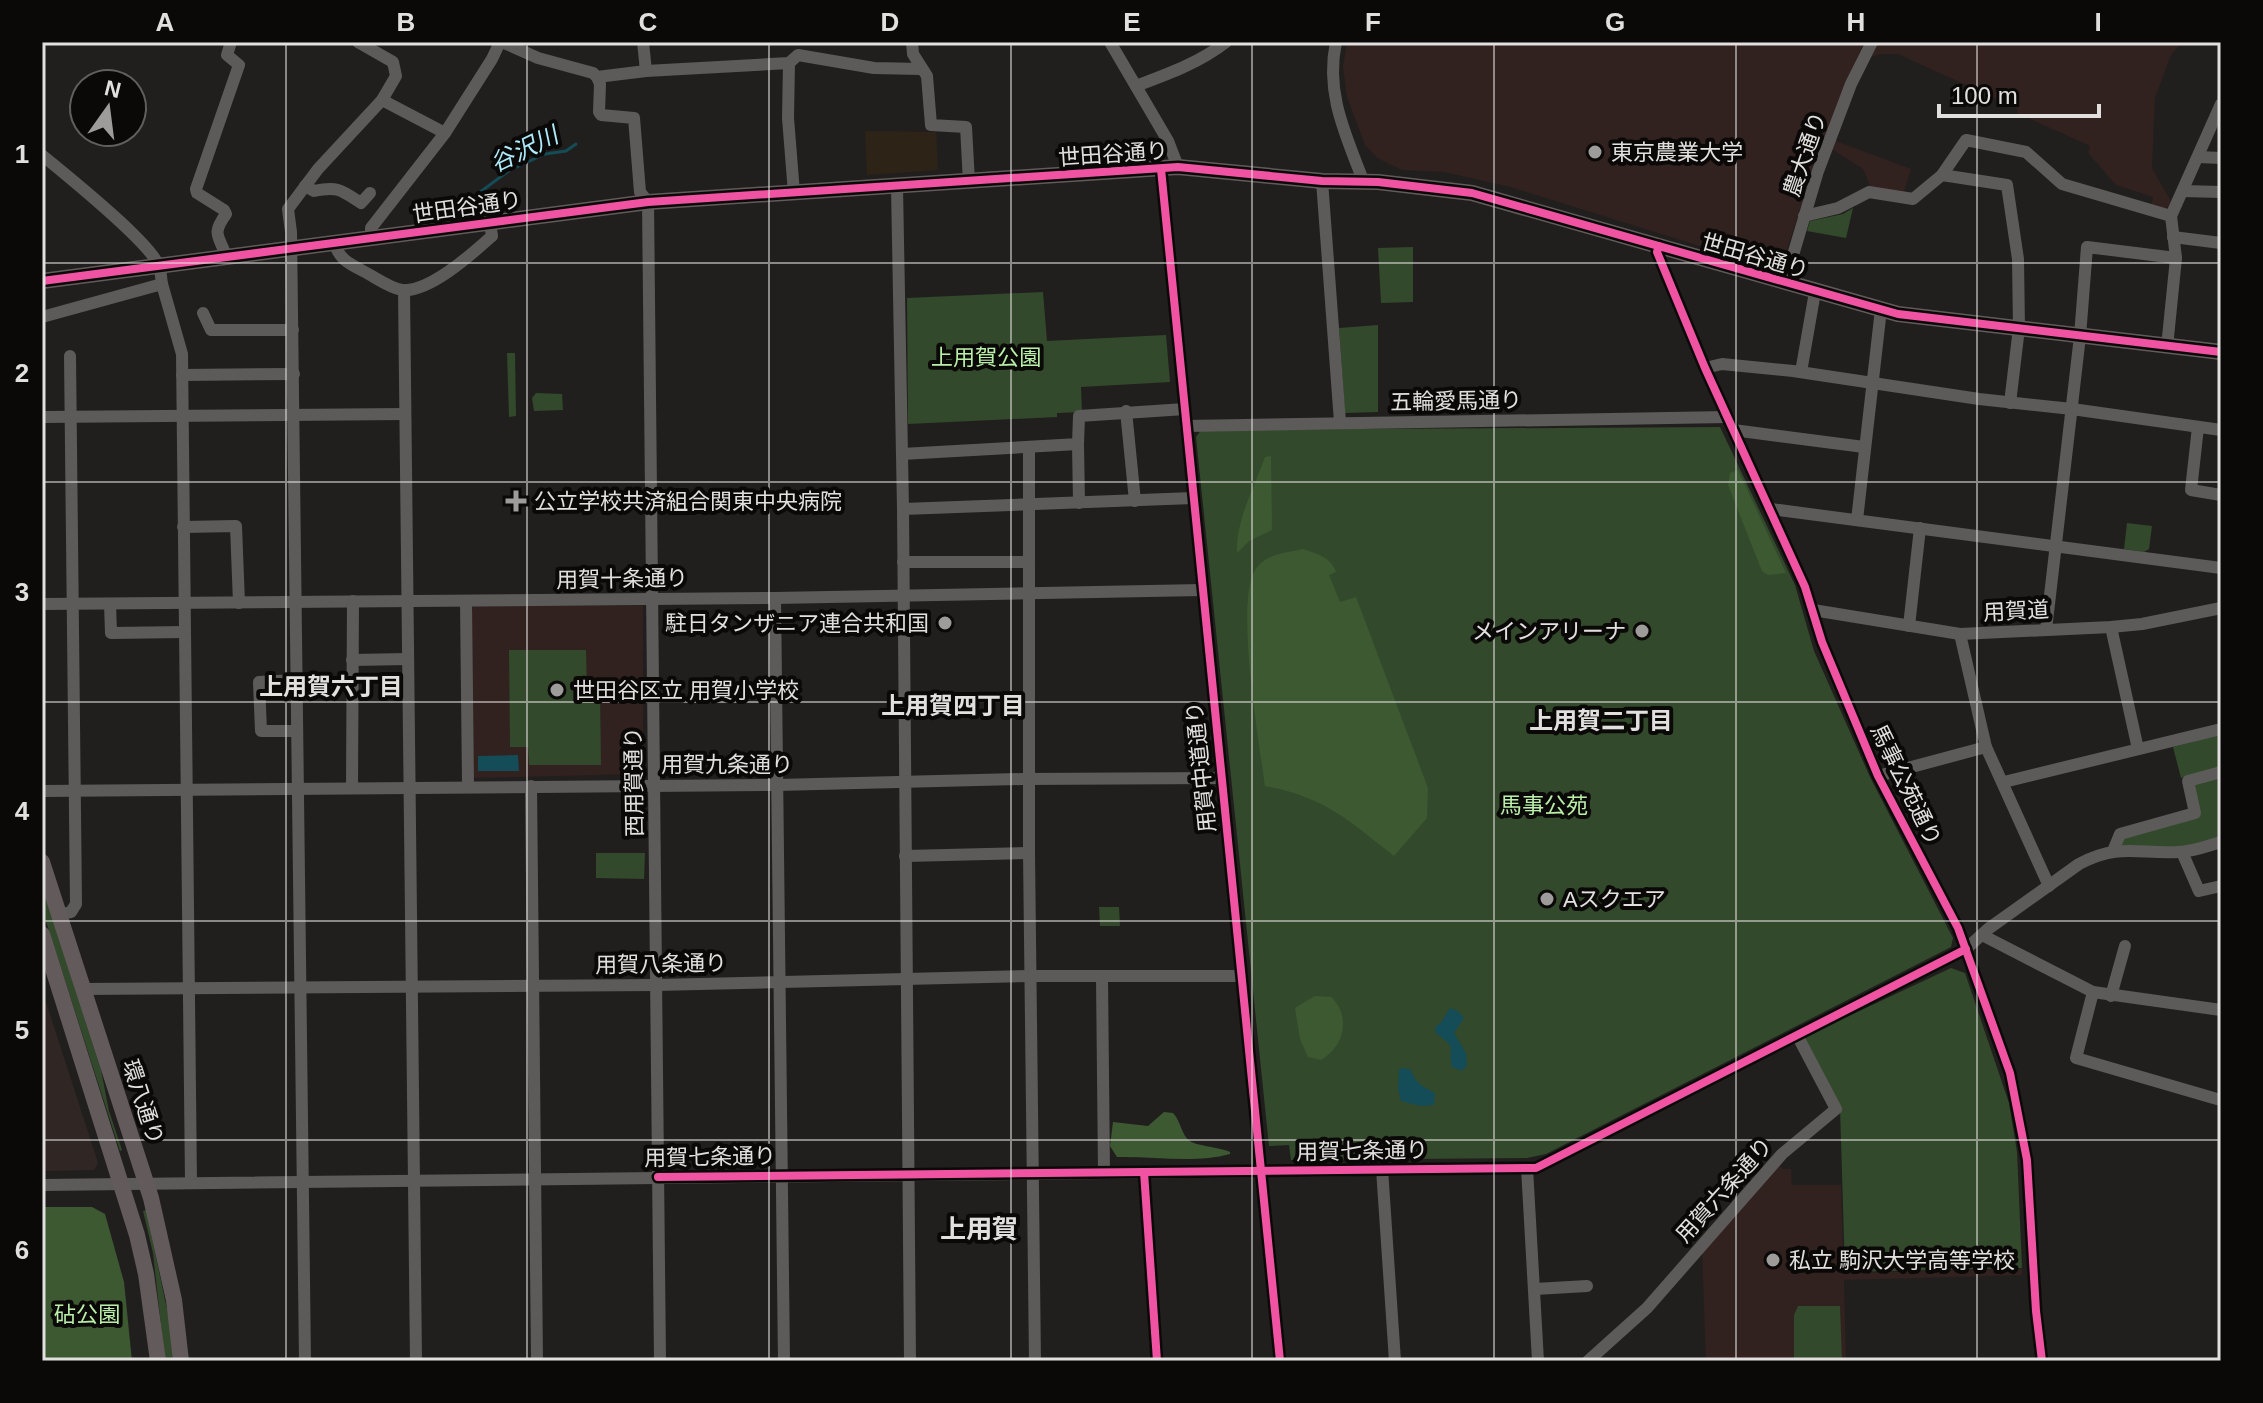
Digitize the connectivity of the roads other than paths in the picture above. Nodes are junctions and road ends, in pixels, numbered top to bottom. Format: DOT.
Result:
graph roads {
  1 [pos="231,42"];
  2 [pos="358,42"];
  3 [pos="501,42"];
  4 [pos="643,42"];
  5 [pos="912,42"];
  6 [pos="1110,42"];
  7 [pos="1226,42"];
  8 [pos="1336,42"];
  9 [pos="1872,42"];
  10 [pos="386,48"];
  11 [pos="789,63"];
  12 [pos="921,69"];
  13 [pos="646,71"];
  14 [pos="597,77"];
  15 [pos="1136,86"];
  16 [pos="382,100"];
  17 [pos="2221,104"];
  18 [pos="445,133"];
  19 [pos="42,155"];
  20 [pos="2198,157"];
  21 [pos="2221,158"];
  22 [pos="1178,167"];
  23 [pos="1161,169"];
  24 [pos="1942,175"];
  25 [pos="1322,181"];
  26 [pos="969,182"];
  27 [pos="1364,183"];
  28 [pos="305,186"];
  29 [pos="897,187"];
  30 [pos="2183,191"];
  31 [pos="2221,192"];
  32 [pos="370,193"];
  33 [pos="794,193"];
  34 [pos="648,202"];
  35 [pos="1804,216"];
  36 [pos="2171,216"];
  37 [pos="490,223"];
  38 [pos="2173,237"];
  39 [pos="371,238"];
  40 [pos="334,242"];
  41 [pos="2221,243"];
  42 [pos="1659,246"];
  43 [pos="291,247"];
  44 [pos="226,256"];
  45 [pos="2176,258"];
  46 [pos="159,265"];
  47 [pos="43,279"];
  48 [pos="1785,282"];
  49 [pos="162,284"];
  50 [pos="404,290"];
  51 [pos="1815,292"];
  52 [pos="1881,309"];
  53 [pos="203,313"];
  54 [pos="42,317"];
  55 [pos="2019,328"];
  56 [pos="293,330"];
  57 [pos="2080,336"];
  58 [pos="2167,347"];
  59 [pos="2221,352"];
  60 [pos="70,356"];
  61 [pos="1705,368"];
  62 [pos="1801,372"];
  63 [pos="294,374"];
  64 [pos="182,375"];
  65 [pos="1872,384"];
  66 [pos="2010,403"];
  67 [pos="1185,409"];
  68 [pos="2072,409"];
  69 [pos="1126,411"];
  70 [pos="405,414"];
  71 [pos="181,415"];
  72 [pos="295,415"];
  73 [pos="71,416"];
  74 [pos="42,417"];
  75 [pos="1727,417"];
  76 [pos="1340,422"];
  77 [pos="1186,426"];
  78 [pos="2198,427"];
  79 [pos="1733,430"];
  80 [pos="2221,430"];
  81 [pos="1078,444"];
  82 [pos="1029,447"];
  83 [pos="1864,447"];
  84 [pos="902,454"];
  85 [pos="2221,495"];
  86 [pos="1193,498"];
  87 [pos="1135,501"];
  88 [pos="1079,503"];
  89 [pos="1029,505"];
  90 [pos="903,509"];
  91 [pos="1771,509"];
  92 [pos="1857,520"];
  93 [pos="183,527"];
  94 [pos="1920,528"];
  95 [pos="2055,545"];
  96 [pos="903,562"];
  97 [pos="1029,562"];
  98 [pos="2221,568"];
  99 [pos="1202,590"];
  100 [pos="902,594"];
  101 [pos="1028,595"];
  102 [pos="652,598"];
  103 [pos="775,598"];
  104 [pos="353,601"];
  105 [pos="407,601"];
  106 [pos="466,601"];
  107 [pos="294,602"];
  108 [pos="185,603"];
  109 [pos="239,603"];
  110 [pos="42,604"];
  111 [pos="73,604"];
  112 [pos="110,604"];
  113 [pos="2221,608"];
  114 [pos="1813,610"];
  115 [pos="1909,626"];
  116 [pos="2111,627"];
  117 [pos="2046,630"];
  118 [pos="185,632"];
  119 [pos="1960,634"];
  120 [pos="408,659"];
  121 [pos="352,660"];
  122 [pos="295,680"];
  123 [pos="2221,729"];
  124 [pos="296,731"];
  125 [pos="1986,747"];
  126 [pos="2138,749"];
  127 [pos="2221,772"];
  128 [pos="1878,776"];
  129 [pos="1220,778"];
  130 [pos="1029,779"];
  131 [pos="904,781"];
  132 [pos="2004,782"];
  133 [pos="654,784"];
  134 [pos="468,785"];
  135 [pos="777,785"];
  136 [pos="409,786"];
  137 [pos="531,786"];
  138 [pos="297,787"];
  139 [pos="352,787"];
  140 [pos="186,789"];
  141 [pos="74,790"];
  142 [pos="42,791"];
  143 [pos="2221,842"];
  144 [pos="2113,851"];
  145 [pos="2182,852"];
  146 [pos="1029,853"];
  147 [pos="905,856"];
  148 [pos="42,862"];
  149 [pos="2049,886"];
  150 [pos="2221,886"];
  151 [pos="59,915"];
  152 [pos="42,934"];
  153 [pos="1982,935"];
  154 [pos="2125,946"];
  155 [pos="1966,949"];
  156 [pos="1031,976"];
  157 [pos="1241,976"];
  158 [pos="1102,977"];
  159 [pos="906,980"];
  160 [pos="780,981"];
  161 [pos="412,985"];
  162 [pos="656,985"];
  163 [pos="534,986"];
  164 [pos="300,987"];
  165 [pos="188,988"];
  166 [pos="83,989"];
  167 [pos="2093,992"];
  168 [pos="2111,996"];
  169 [pos="2221,1010"];
  170 [pos="1797,1035"];
  171 [pos="2220,1100"];
  172 [pos="1527,1168"];
  173 [pos="1382,1169"];
  174 [pos="1261,1171"];
  175 [pos="1104,1172"];
  176 [pos="1144,1172"];
  177 [pos="1034,1173"];
  178 [pos="908,1174"];
  179 [pos="783,1176"];
  180 [pos="658,1177"];
  181 [pos="536,1179"];
  182 [pos="413,1180"];
  183 [pos="302,1182"];
  184 [pos="146,1183"];
  185 [pos="191,1183"];
  186 [pos="122,1184"];
  187 [pos="42,1185"];
  188 [pos="1587,1286"];
  189 [pos="1535,1289"];
  190 [pos="158,1361"];
  191 [pos="181,1361"];
  192 [pos="305,1361"];
  193 [pos="416,1361"];
  194 [pos="537,1361"];
  195 [pos="660,1361"];
  196 [pos="784,1361"];
  197 [pos="910,1361"];
  198 [pos="1035,1361"];
  199 [pos="1157,1361"];
  200 [pos="1280,1361"];
  201 [pos="1395,1361"];
  202 [pos="1538,1361"];
  203 [pos="1588,1361"];
  204 [pos="2042,1361"];
  1 -- 44 [label="street"];
  2 -- 10 [label="street"];
  3 -- 14 [label="street"];
  3 -- 18 [label="street"];
  4 -- 13 [label="street"];
  5 -- 12 [label="street"];
  6 -- 15 [label="street"];
  7 -- 15 [label="street"];
  8 -- 27 [label="street"];
  9 -- 35 [label="street, 農大通り"];
  10 -- 16 [label="street"];
  11 -- 12 [label="street"];
  11 -- 13 [label="street"];
  11 -- 33 [label="street"];
  12 -- 26 [label="street"];
  13 -- 14 [label="street"];
  14 -- 34 [label="street, 西用賀通り"];
  15 -- 22 [label="street"];
  16 -- 18 [label="street"];
  16 -- 28 [label="street"];
  17 -- 20 [label="street"];
  18 -- 39 [label="street"];
  19 -- 46 [label="street"];
  20 -- 21 [label="street"];
  20 -- 30 [label="street"];
  22 -- 23 [label="main road, 世田谷通り"];
  22 -- 25 [label="main road, 世田谷通り"];
  23 -- 26 [label="main road, 世田谷通り"];
  23 -- 67 [label="street, 用賀中道通り"];
  24 -- 35 [label="street"];
  24 -- 36 [label="street"];
  24 -- 55 [label="street"];
  25 -- 27 [label="main road, 世田谷通り"];
  25 -- 76 [label="street"];
  26 -- 29 [label="main road, 世田谷通り"];
  27 -- 42 [label="main road, 世田谷通り"];
  28 -- 32 [label="street"];
  28 -- 43 [label="street"];
  29 -- 33 [label="main road, 世田谷通り"];
  29 -- 84 [label="street"];
  30 -- 31 [label="street"];
  30 -- 36 [label="street"];
  33 -- 34 [label="main road, 世田谷通り"];
  34 -- 37 [label="main road, 世田谷通り"];
  34 -- 102 [label="street, 西用賀通り"];
  35 -- 48 [label="street, 農大通り"];
  36 -- 38 [label="street"];
  37 -- 39 [label="main road, 世田谷通り"];
  37 -- 50 [label="street"];
  38 -- 41 [label="street"];
  38 -- 45 [label="street"];
  39 -- 40 [label="main road, 世田谷通り"];
  40 -- 43 [label="main road, 世田谷通り"];
  40 -- 50 [label="street"];
  42 -- 48 [label="main road, 世田谷通り"];
  42 -- 61 [label="street, 馬事公苑通り"];
  43 -- 44 [label="main road, 世田谷通り"];
  43 -- 56 [label="street"];
  44 -- 46 [label="main road, 世田谷通り"];
  45 -- 57 [label="street"];
  45 -- 58 [label="street"];
  46 -- 47 [label="main road, 世田谷通り"];
  46 -- 49 [label="street"];
  48 -- 51 [label="main road, 世田谷通り"];
  49 -- 54 [label="street"];
  49 -- 64 [label="street"];
  50 -- 70 [label="street"];
  51 -- 52 [label="main road, 世田谷通り"];
  51 -- 62 [label="street"];
  52 -- 55 [label="main road, 世田谷通り"];
  52 -- 65 [label="street"];
  53 -- 56 [label="street"];
  55 -- 57 [label="main road, 世田谷通り"];
  55 -- 66 [label="street"];
  56 -- 63 [label="street"];
  57 -- 58 [label="main road, 世田谷通り"];
  57 -- 68 [label="street"];
  58 -- 59 [label="main road, 世田谷通り"];
  60 -- 73 [label="street"];
  61 -- 62 [label="street"];
  61 -- 75 [label="street, 馬事公苑通り"];
  62 -- 65 [label="street"];
  63 -- 64 [label="street"];
  63 -- 72 [label="street"];
  64 -- 71 [label="street"];
  65 -- 66 [label="street"];
  65 -- 83 [label="street"];
  66 -- 68 [label="street"];
  67 -- 69 [label="street"];
  67 -- 77 [label="street, 用賀中道通り"];
  68 -- 78 [label="street"];
  68 -- 95 [label="street"];
  69 -- 81 [label="street"];
  69 -- 87 [label="street"];
  70 -- 72 [label="street"];
  70 -- 105 [label="street"];
  71 -- 72 [label="street"];
  71 -- 73 [label="street"];
  71 -- 93 [label="street"];
  72 -- 107 [label="street"];
  73 -- 74 [label="street"];
  73 -- 111 [label="street"];
  75 -- 76 [label="street, 五輪愛馬通り"];
  75 -- 79 [label="street, 馬事公苑通り"];
  76 -- 77 [label="street, 五輪愛馬通り"];
  77 -- 86 [label="street, 用賀中道通り"];
  78 -- 80 [label="street"];
  78 -- 85 [label="street"];
  79 -- 83 [label="street"];
  79 -- 91 [label="street, 馬事公苑通り"];
  81 -- 82 [label="street"];
  81 -- 88 [label="street"];
  82 -- 84 [label="street"];
  82 -- 89 [label="street"];
  83 -- 92 [label="street"];
  84 -- 90 [label="street"];
  86 -- 87 [label="street"];
  86 -- 99 [label="street, 用賀中道通り"];
  87 -- 88 [label="street"];
  88 -- 89 [label="street"];
  89 -- 90 [label="street"];
  89 -- 97 [label="street"];
  90 -- 96 [label="street"];
  91 -- 92 [label="street"];
  91 -- 114 [label="street, 馬事公苑通り"];
  92 -- 94 [label="street"];
  93 -- 108 [label="street"];
  93 -- 109 [label="street"];
  94 -- 95 [label="street"];
  94 -- 115 [label="street"];
  95 -- 98 [label="street"];
  95 -- 117 [label="street"];
  96 -- 97 [label="street"];
  96 -- 100 [label="street"];
  97 -- 101 [label="street"];
  99 -- 101 [label="street, 用賀十条通り"];
  99 -- 129 [label="street, 用賀中道通り"];
  100 -- 101 [label="street, 用賀十条通り"];
  100 -- 103 [label="street, 用賀十条通り"];
  100 -- 131 [label="street"];
  101 -- 130 [label="street"];
  102 -- 103 [label="street, 用賀十条通り"];
  102 -- 106 [label="street, 用賀十条通り"];
  102 -- 133 [label="street, 西用賀通り"];
  103 -- 135 [label="street"];
  104 -- 105 [label="street, 用賀十条通り"];
  104 -- 107 [label="street, 用賀十条通り"];
  104 -- 121 [label="street"];
  105 -- 106 [label="street, 用賀十条通り"];
  105 -- 120 [label="street"];
  106 -- 134 [label="street"];
  107 -- 109 [label="street, 用賀十条通り"];
  107 -- 122 [label="street"];
  108 -- 109 [label="street, 用賀十条通り"];
  108 -- 112 [label="street, 用賀十条通り"];
  108 -- 118 [label="street"];
  110 -- 111 [label="street, 用賀十条通り"];
  111 -- 112 [label="street, 用賀十条通り"];
  111 -- 141 [label="street"];
  112 -- 118 [label="street"];
  113 -- 116 [label="street, 用賀道"];
  114 -- 115 [label="street, 用賀道"];
  114 -- 128 [label="street, 馬事公苑通り"];
  115 -- 119 [label="street, 用賀道"];
  116 -- 117 [label="street, 用賀道"];
  116 -- 126 [label="street"];
  117 -- 119 [label="street, 用賀道"];
  118 -- 140 [label="street"];
  119 -- 125 [label="street"];
  120 -- 121 [label="street"];
  120 -- 136 [label="street"];
  121 -- 139 [label="street"];
  122 -- 124 [label="street"];
  122 -- 124 [label="street"];
  123 -- 126 [label="street"];
  124 -- 138 [label="street"];
  125 -- 128 [label="street"];
  125 -- 132 [label="street"];
  126 -- 132 [label="street"];
  127 -- 144 [label="street"];
  128 -- 155 [label="street, 馬事公苑通り"];
  129 -- 130 [label="street, 用賀九条通り"];
  129 -- 157 [label="street, 用賀中道通り"];
  130 -- 131 [label="street, 用賀九条通り"];
  130 -- 146 [label="street"];
  131 -- 135 [label="street, 用賀九条通り"];
  131 -- 147 [label="street"];
  132 -- 149 [label="street"];
  133 -- 135 [label="street, 用賀九条通り"];
  133 -- 137 [label="street, 用賀九条通り"];
  133 -- 162 [label="street, 西用賀通り"];
  134 -- 136 [label="street, 用賀九条通り"];
  134 -- 137 [label="street, 用賀九条通り"];
  135 -- 160 [label="street"];
  136 -- 139 [label="street, 用賀九条通り"];
  136 -- 161 [label="street"];
  137 -- 163 [label="street"];
  138 -- 139 [label="street, 用賀九条通り"];
  138 -- 140 [label="street, 用賀九条通り"];
  138 -- 164 [label="street"];
  140 -- 141 [label="street, 用賀九条通り"];
  140 -- 165 [label="street"];
  141 -- 142 [label="street, 用賀九条通り"];
  141 -- 151 [label="street"];
  143 -- 145 [label="street"];
  144 -- 145 [label="street"];
  144 -- 149 [label="street, 用賀七条通り"];
  145 -- 150 [label="street"];
  146 -- 147 [label="street"];
  146 -- 156 [label="street"];
  147 -- 159 [label="street"];
  148 -- 151 [label="main road, 環八通り"];
  149 -- 153 [label="street, 用賀七条通り"];
  151 -- 166 [label="main road, 環八通り"];
  152 -- 186 [label="main road, 環八通り"];
  153 -- 155 [label="street, 用賀七条通り"];
  153 -- 167 [label="street"];
  154 -- 168 [label="street"];
  155 -- 170 [label="street, 用賀七条通り"];
  155 -- 204 [label="street, 馬事公苑通り"];
  156 -- 158 [label="street, 用賀八条通り"];
  156 -- 159 [label="street, 用賀八条通り"];
  156 -- 177 [label="street"];
  157 -- 158 [label="street, 用賀八条通り"];
  157 -- 174 [label="street, 用賀中道通り"];
  158 -- 175 [label="street"];
  159 -- 160 [label="street, 用賀八条通り"];
  159 -- 178 [label="street"];
  160 -- 162 [label="street, 用賀八条通り"];
  160 -- 179 [label="street"];
  161 -- 163 [label="street, 用賀八条通り"];
  161 -- 164 [label="street, 用賀八条通り"];
  161 -- 182 [label="street"];
  162 -- 163 [label="street, 用賀八条通り"];
  162 -- 180 [label="street, 西用賀通り"];
  163 -- 181 [label="street"];
  164 -- 165 [label="street, 用賀八条通り"];
  164 -- 183 [label="street"];
  165 -- 166 [label="street, 用賀八条通り"];
  165 -- 185 [label="street"];
  166 -- 184 [label="main road, 環八通り"];
  167 -- 168 [label="street"];
  167 -- 171 [label="street"];
  168 -- 169 [label="street"];
  170 -- 172 [label="street, 用賀七条通り"];
  170 -- 203 [label="street, 用賀六条通り"];
  172 -- 173 [label="street, 用賀七条通り"];
  172 -- 189 [label="street"];
  173 -- 174 [label="street, 用賀七条通り"];
  173 -- 201 [label="street"];
  174 -- 176 [label="street, 用賀七条通り"];
  174 -- 200 [label="street, 用賀中道通り"];
  175 -- 176 [label="street, 用賀七条通り"];
  175 -- 177 [label="street, 用賀七条通り"];
  176 -- 199 [label="street"];
  177 -- 178 [label="street, 用賀七条通り"];
  177 -- 198 [label="street"];
  178 -- 179 [label="street, 用賀七条通り"];
  178 -- 197 [label="street"];
  179 -- 180 [label="street, 用賀七条通り"];
  179 -- 196 [label="street"];
  180 -- 181 [label="street, 用賀七条通り"];
  180 -- 195 [label="street, 西用賀通り"];
  181 -- 182 [label="street, 用賀七条通り"];
  181 -- 194 [label="street"];
  182 -- 183 [label="street, 用賀七条通り"];
  182 -- 193 [label="street"];
  183 -- 185 [label="street, 用賀七条通り"];
  183 -- 192 [label="street"];
  184 -- 185 [label="street, 用賀七条通り"];
  184 -- 186 [label="street, 用賀七条通り"];
  184 -- 191 [label="main road, 環八通り"];
  186 -- 187 [label="street, 用賀七条通り"];
  186 -- 190 [label="main road, 環八通り"];
  188 -- 189 [label="street"];
  189 -- 202 [label="street"];
}
